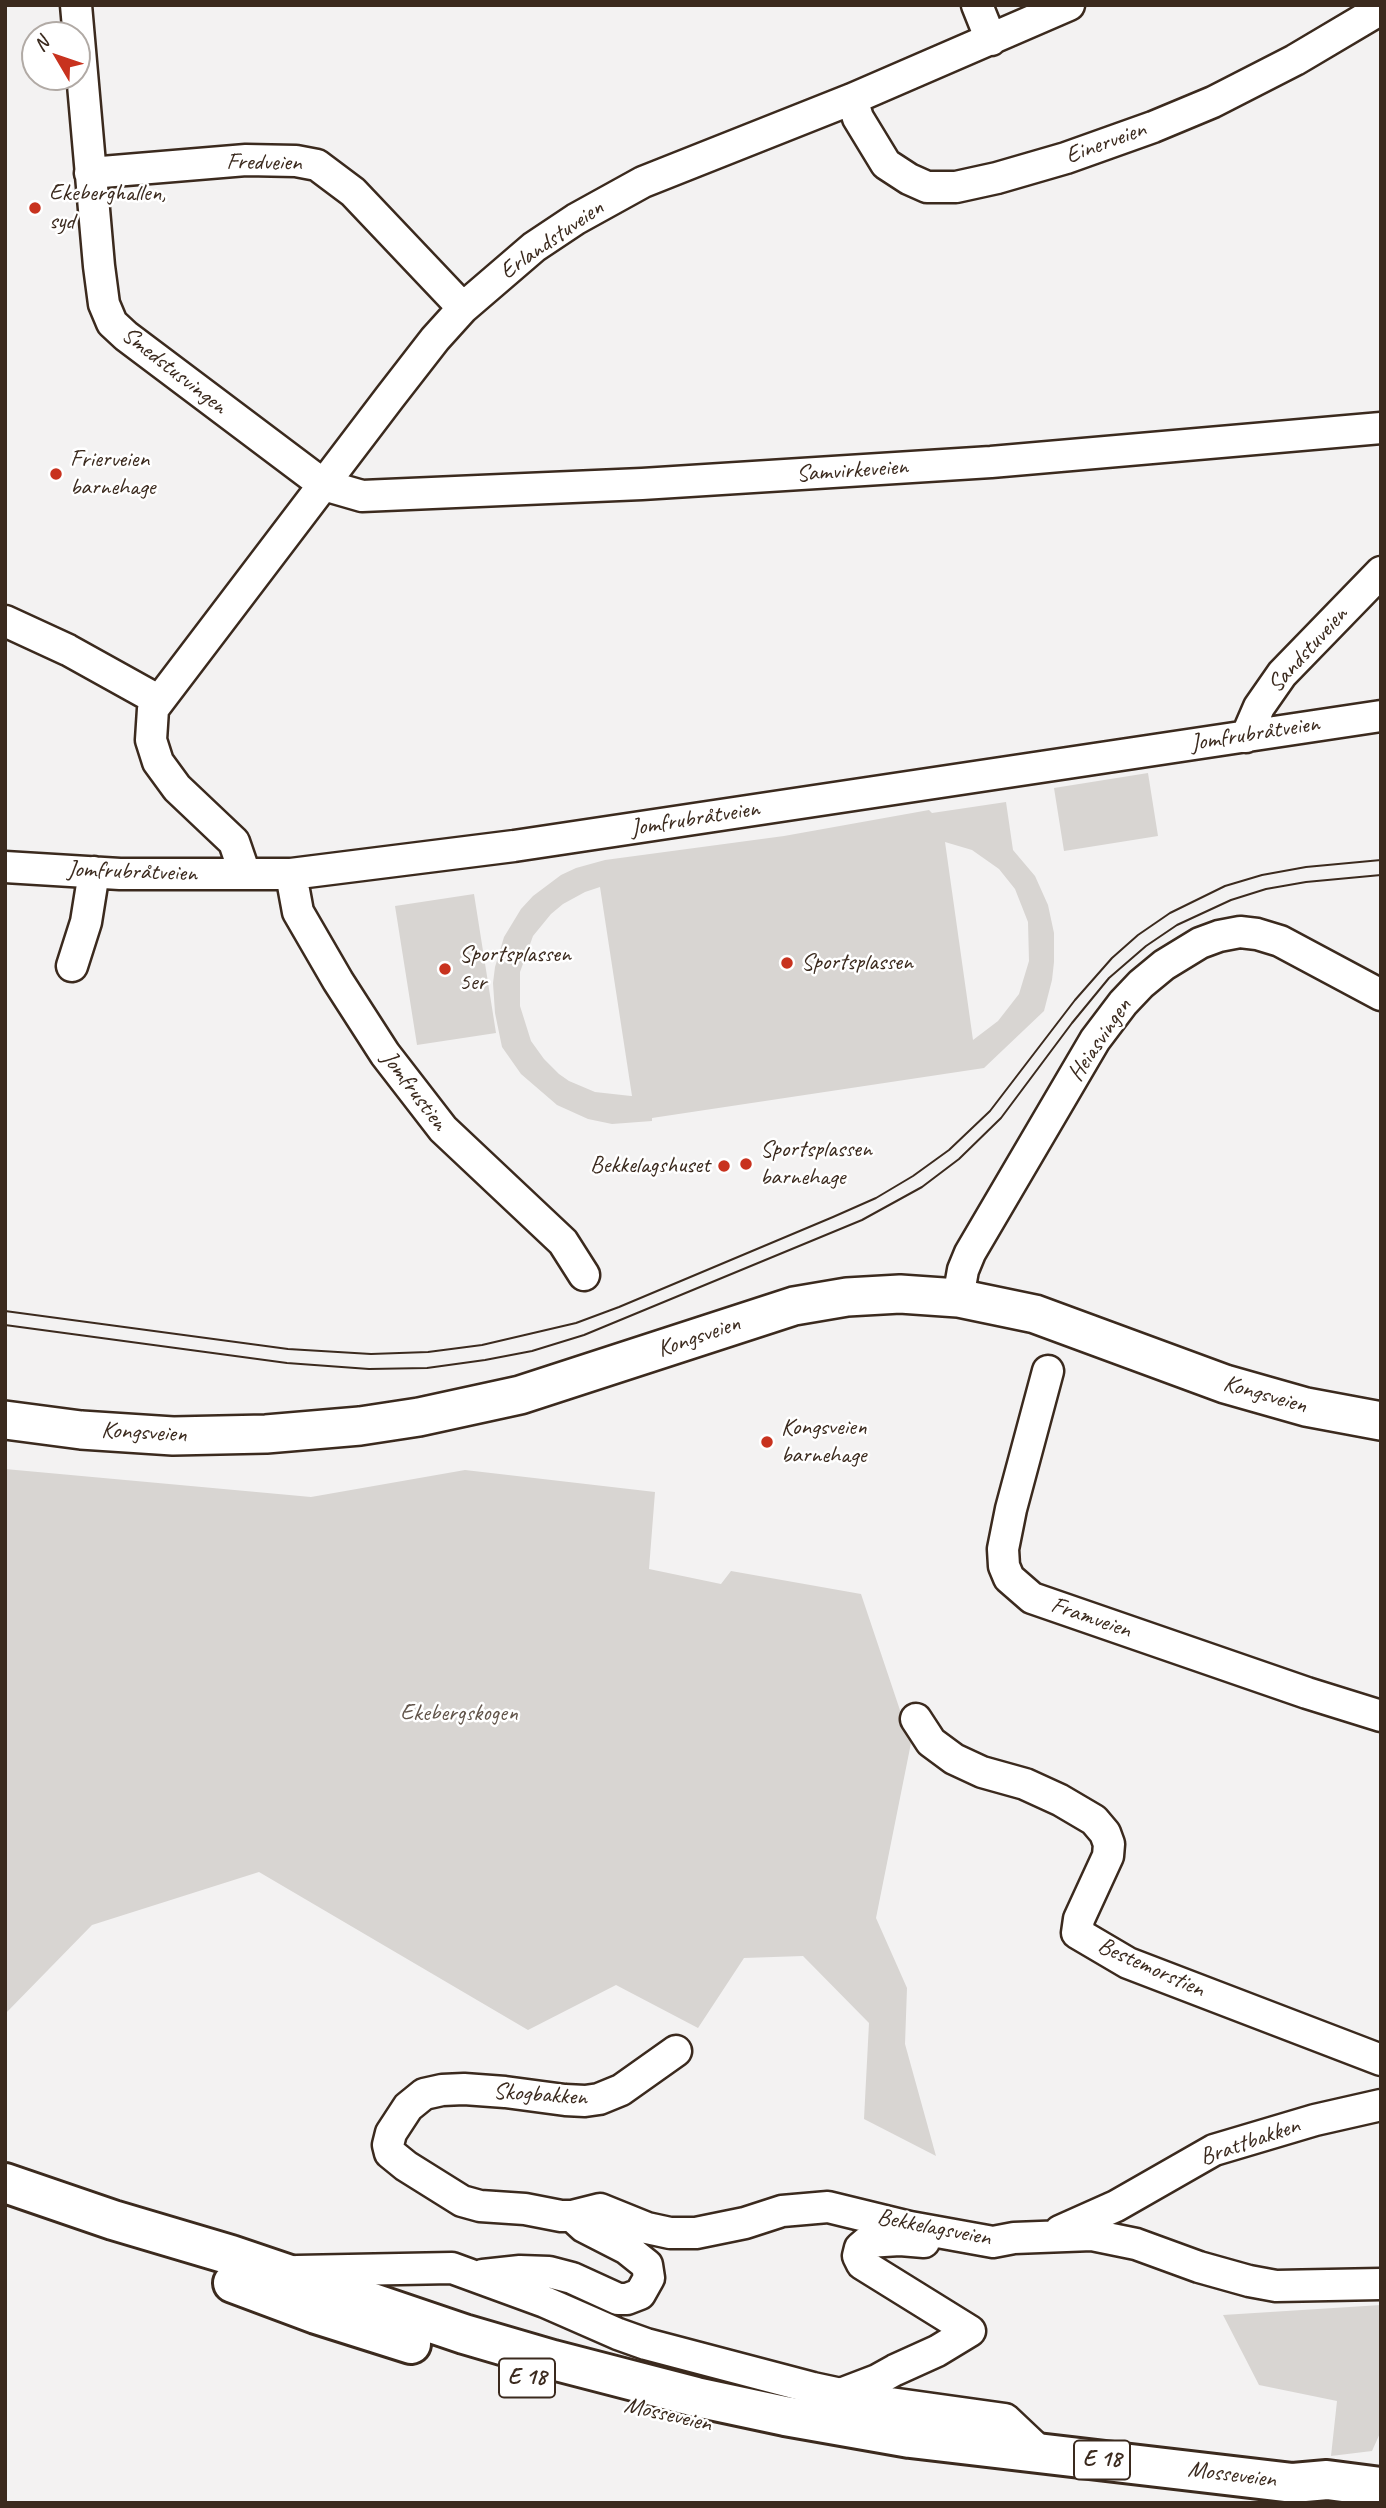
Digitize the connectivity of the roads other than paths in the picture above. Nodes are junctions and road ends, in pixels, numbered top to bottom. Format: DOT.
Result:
graph roads {
  1 [pos="76,5"];
  2 [pos="977,5"];
  3 [pos="1069,5"];
  4 [pos="1381,9"];
  5 [pos="991,40"];
  6 [pos="852,99"];
  7 [pos="90,173"];
  8 [pos="463,308"];
  9 [pos="1381,428"];
  10 [pos="324,485"];
  11 [pos="1381,572"];
  12 [pos="5,621"];
  13 [pos="158,700"];
  14 [pos="1381,716"];
  15 [pos="1246,737"];
  16 [pos="5,867"];
  17 [pos="94,872"];
  18 [pos="245,874"];
  19 [pos="291,874"];
  20 [pos="72,966"];
  21 [pos="1381,995"];
  22 [pos="584,1275"];
  23 [pos="958,1298"];
  24 [pos="1048,1371"];
  25 [pos="5,1420"];
  26 [pos="1381,1422"];
  27 [pos="1381,1716"];
  28 [pos="916,1719"];
  29 [pos="676,2052"];
  30 [pos="1381,2060"];
  31 [pos="433,2092"];
  32 [pos="1381,2105"];
  33 [pos="5,2183"];
  34 [pos="572,2216"];
  35 [pos="113,2220"];
  36 [pos="1051,2236"];
  37 [pos="993,2242"];
  38 [pos="275,2272"];
  39 [pos="476,2276"];
  40 [pos="1381,2284"];
  41 [pos="843,2393"];
  42 [pos="1041,2453"];
  43 [pos="1293,2483"];
  44 [pos="1381,2487"];
  45 [pos="1252,2503"];
  46 [pos="1349,2503"];
  1 -- 7 [label="street, Smedstusvingen"];
  2 -- 5 [label="street"];
  3 -- 5 [label="street, Erlandstuveien"];
  4 -- 6 [label="street, Einerveien"];
  5 -- 6 [label="street, Erlandstuveien"];
  6 -- 8 [label="street, Erlandstuveien"];
  7 -- 8 [label="street, Fredveien"];
  7 -- 10 [label="street, Smedstusvingen"];
  8 -- 10 [label="street, Erlandstuveien"];
  9 -- 10 [label="street, Samvirkeveien"];
  10 -- 13 [label="street, Erlandstuveien"];
  11 -- 15 [label="street, Sandstuveien"];
  12 -- 13 [label="street"];
  13 -- 18 [label="street"];
  14 -- 15 [label="street, Jomfrubråtveien"];
  15 -- 19 [label="street, Jomfrubråtveien"];
  16 -- 17 [label="street, Jomfrubråtveien"];
  17 -- 18 [label="street, Jomfrubråtveien"];
  17 -- 20 [label="street"];
  18 -- 19 [label="street, Jomfrubråtveien"];
  19 -- 22 [label="street, Jomfrustien"];
  21 -- 23 [label="street, Heiasvingen"];
  23 -- 25 [label="main road, Kongsveien"];
  23 -- 26 [label="main road, Kongsveien"];
  24 -- 27 [label="street, Framveien"];
  28 -- 30 [label="street, Bestemorstien"];
  29 -- 31 [label="street, Skogbakken"];
  31 -- 34 [label="street, Bekkelagsveien"];
  32 -- 36 [label="street, Brattbakken"];
  33 -- 35 [label="highway, Mosseveien / E 18"];
  34 -- 37 [label="street, Bekkelagsveien"];
  34 -- 39 [label="street, Bekkelagsveien"];
  35 -- 38 [label="highway, Mosseveien / E 18"];
  35 -- 45 [label="highway, Mosseveien / E 18"];
  36 -- 37 [label="street, Bekkelagsveien"];
  36 -- 40 [label="street, Bekkelagsveien"];
  37 -- 41 [label="street"];
  38 -- 39 [label="street, Mosseveien"];
  38 -- 42 [label="highway, Mosseveien / E 18"];
  39 -- 41 [label="street, Mosseveien"];
  41 -- 42 [label="street, Mosseveien"];
  42 -- 43 [label="highway, Mosseveien / E 18"];
  43 -- 44 [label="highway, Mosseveien / E 18"];
  43 -- 46 [label="highway, E 18"];
}
